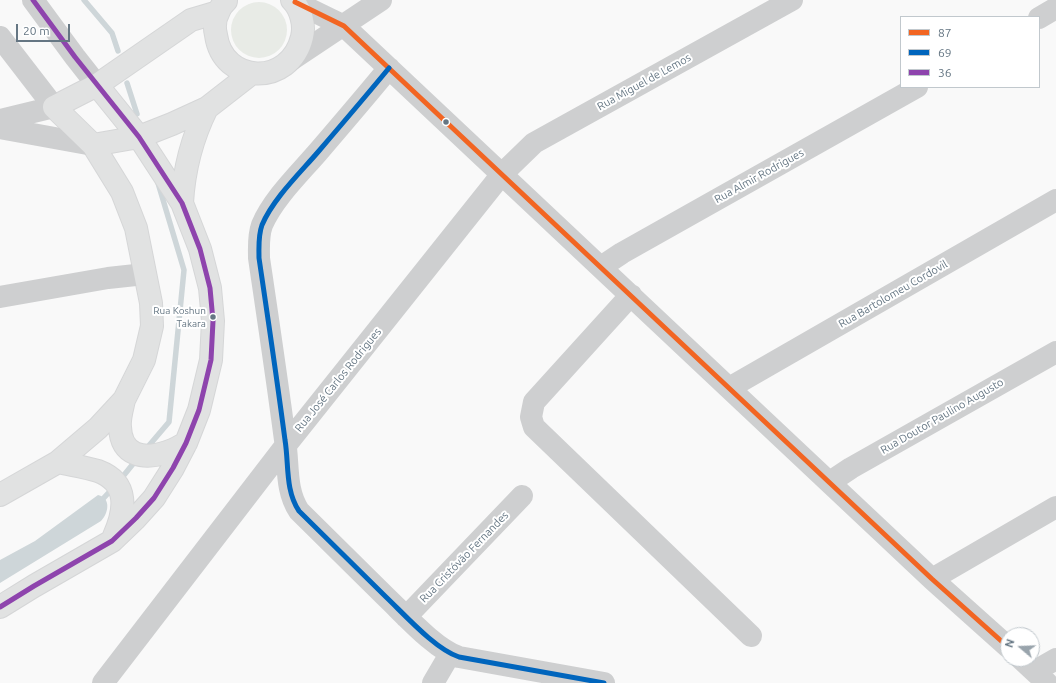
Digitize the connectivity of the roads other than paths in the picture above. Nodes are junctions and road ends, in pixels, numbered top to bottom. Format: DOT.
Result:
graph roads {
  1 [pos="33,0"];
  2 [pos="381,0"];
  3 [pos="792,0"];
  4 [pos="1041,0"];
  5 [pos="293,1"];
  6 [pos="1056,5"];
  7 [pos="222,6"];
  8 [pos="1056,8"];
  9 [pos="1040,17"];
  10 [pos="344,26"];
  11 [pos="0,37"];
  12 [pos="291,60"];
  13 [pos="389,68"];
  14 [pos="252,73"];
  15 [pos="97,85"];
  16 [pos="915,88"];
  17 [pos="54,107"];
  18 [pos="207,108"];
  19 [pos="0,120"];
  20 [pos="0,128"];
  21 [pos="139,136"];
  22 [pos="93,145"];
  23 [pos="502,174"];
  24 [pos="1056,200"];
  25 [pos="182,204"];
  26 [pos="601,267"];
  27 [pos="145,274"];
  28 [pos="631,295"];
  29 [pos="0,297"];
  30 [pos="1056,352"];
  31 [pos="730,388"];
  32 [pos="124,400"];
  33 [pos="186,443"];
  34 [pos="286,445"];
  35 [pos="58,462"];
  36 [pos="830,482"];
  37 [pos="0,495"];
  38 [pos="522,496"];
  39 [pos="1056,507"];
  40 [pos="112,541"];
  41 [pos="932,579"];
  42 [pos="0,607"];
  43 [pos="406,617"];
  44 [pos="751,636"];
  45 [pos="1000,640"];
  46 [pos="450,654"];
  47 [pos="1056,660"];
  48 [pos="1034,671"];
  49 [pos="591,682"];
  50 [pos="103,683"];
  51 [pos="433,683"];
  1 -- 15 [label="street"];
  2 -- 10 [label="street"];
  3 -- 23 [label="street, Rua Miguel de Lemos"];
  4 -- 6 [label="street"];
  5 -- 10 [label="street"];
  5 -- 12 [label="main road"];
  7 -- 14 [label="main road"];
  7 -- 15 [label="main road"];
  8 -- 9 [label="street"];
  10 -- 12 [label="street"];
  10 -- 13 [label="street"];
  11 -- 17 [label="street"];
  12 -- 14 [label="main road"];
  13 -- 23 [label="street"];
  13 -- 34 [label="street"];
  14 -- 18 [label="main road"];
  15 -- 17 [label="main road"];
  15 -- 21 [label="main road"];
  16 -- 26 [label="street, Rua Almir Rodrigues"];
  17 -- 19 [label="street"];
  17 -- 22 [label="main road"];
  18 -- 21 [label="main road"];
  18 -- 25 [label="main road"];
  20 -- 22 [label="street"];
  21 -- 22 [label="main road"];
  21 -- 25 [label="main road"];
  22 -- 27 [label="main road"];
  23 -- 26 [label="street"];
  23 -- 34 [label="street, Rua José Carlos Rodrigues"];
  24 -- 31 [label="street, Rua Bartolomeu Cordovil"];
  25 -- 33 [label="main road"];
  26 -- 28 [label="street"];
  27 -- 29 [label="street"];
  27 -- 32 [label="main road"];
  28 -- 31 [label="street"];
  28 -- 44 [label="street"];
  30 -- 36 [label="street, Rua Doutor Paulino Augusto"];
  31 -- 36 [label="street"];
  32 -- 33 [label="main road"];
  32 -- 35 [label="main road"];
  33 -- 40 [label="main road"];
  34 -- 43 [label="street"];
  34 -- 50 [label="street, Rua José Carlos Rodrigues"];
  35 -- 37 [label="main road"];
  35 -- 40 [label="main road"];
  36 -- 41 [label="street"];
  38 -- 43 [label="street, Rua Cristóvão Fernandes"];
  39 -- 41 [label="street"];
  40 -- 42 [label="main road"];
  41 -- 45 [label="street"];
  43 -- 46 [label="street"];
  46 -- 49 [label="street"];
  46 -- 51 [label="street"];
  47 -- 48 [label="street"];
}
